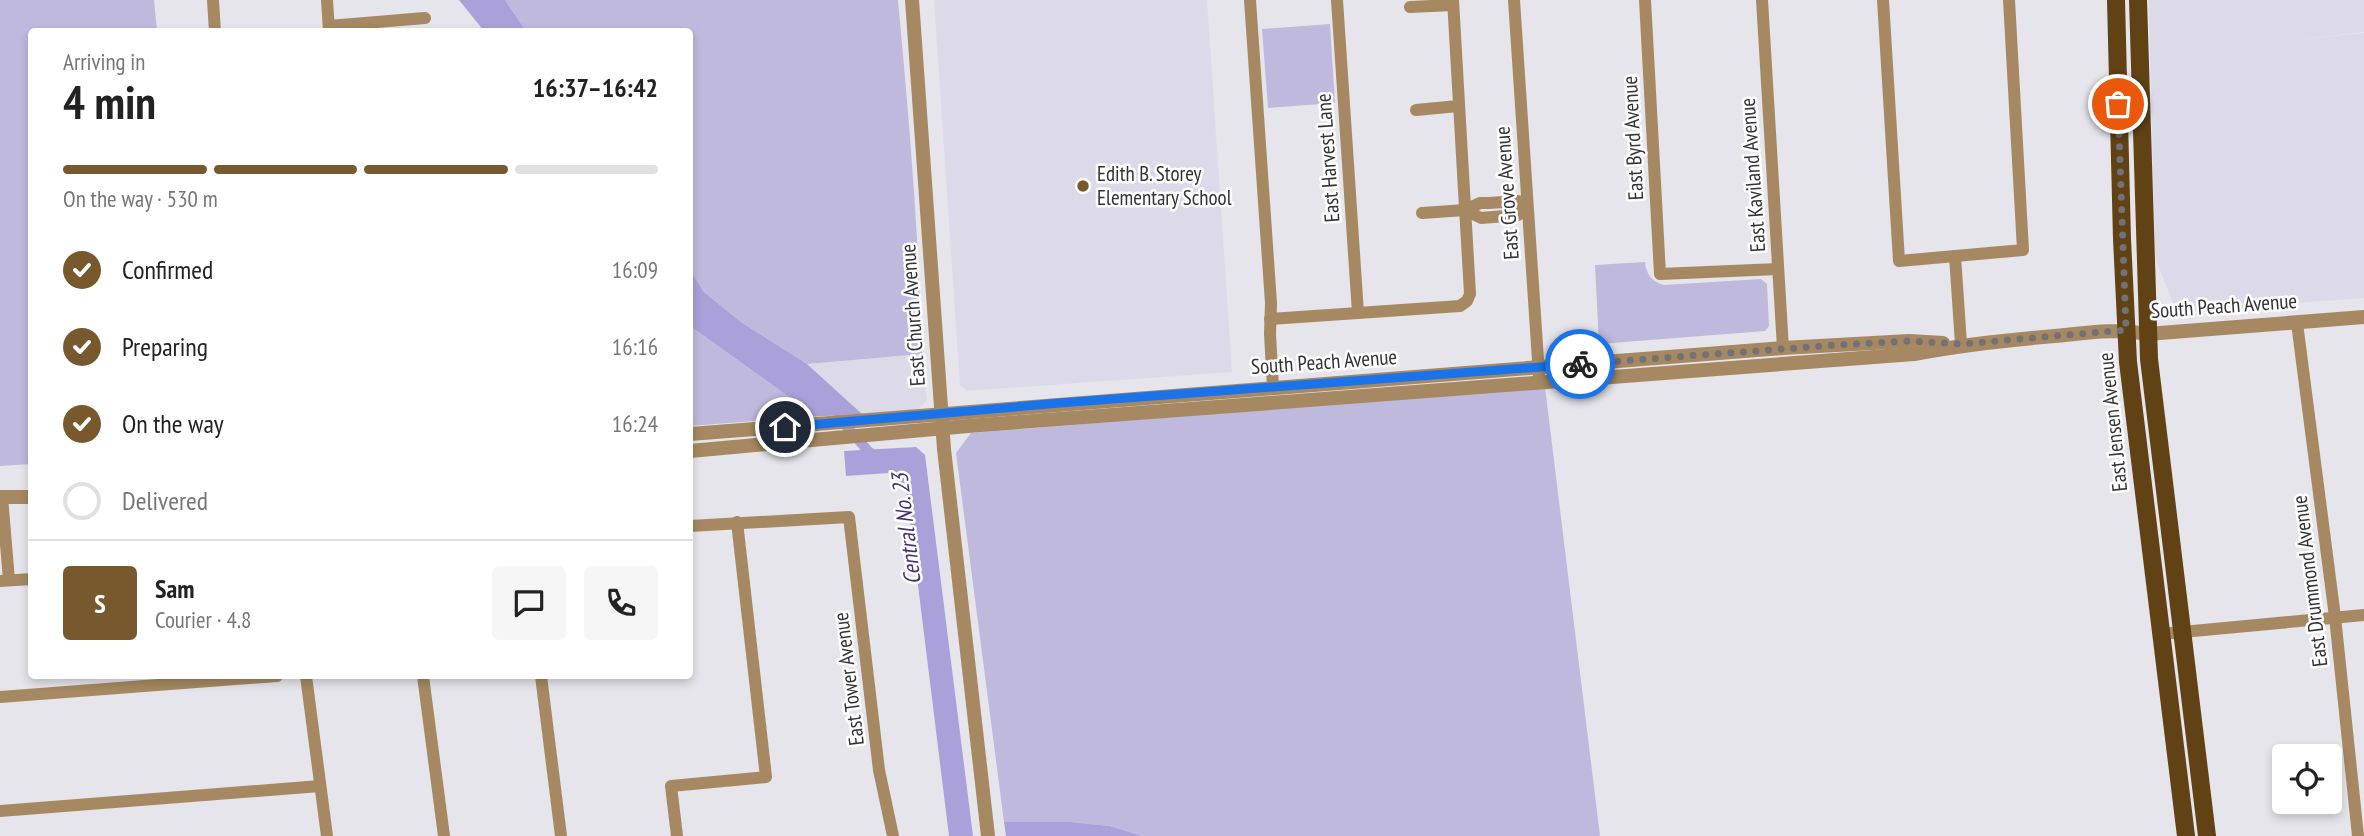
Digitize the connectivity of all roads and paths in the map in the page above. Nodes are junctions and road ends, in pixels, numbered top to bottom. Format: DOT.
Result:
graph roads {
  1 [pos="213,0"];
  2 [pos="327,0"];
  3 [pos="912,0"];
  4 [pos="1250,0"];
  5 [pos="1337,0"];
  6 [pos="1514,0"];
  7 [pos="1644,0"];
  8 [pos="1762,0"];
  9 [pos="1883,0"];
  10 [pos="2009,0"];
  11 [pos="2116,0"];
  12 [pos="2138,0"];
  13 [pos="1453,2"];
  14 [pos="1410,7"];
  15 [pos="425,18"];
  16 [pos="215,28"];
  17 [pos="329,28"];
  18 [pos="338,28"];
  19 [pos="1458,106"];
  20 [pos="1416,110"];
  21 [pos="1501,202"];
  22 [pos="1526,207"];
  23 [pos="1465,210"];
  24 [pos="1422,213"];
  25 [pos="1501,216"];
  26 [pos="1955,256"];
  27 [pos="1778,269"];
  28 [pos="1358,313"];
  29 [pos="2364,317"];
  30 [pos="1270,319"];
  31 [pos="2297,323"];
  32 [pos="2126,330"];
  33 [pos="2147,334"];
  34 [pos="1961,344"];
  35 [pos="1783,348"];
  36 [pos="1538,367"];
  37 [pos="1539,383"];
  38 [pos="1273,387"];
  39 [pos="1214,392"];
  40 [pos="1099,416"];
  41 [pos="942,421"];
  42 [pos="763,429"];
  43 [pos="693,434"];
  44 [pos="693,440"];
  45 [pos="693,451"];
  46 [pos="28,492"];
  47 [pos="1,497"];
  48 [pos="28,497"];
  49 [pos="737,522"];
  50 [pos="693,526"];
  51 [pos="28,579"];
  52 [pos="5,581"];
  53 [pos="2364,615"];
  54 [pos="2334,617"];
  55 [pos="2181,632"];
  56 [pos="2161,634"];
  57 [pos="237,679"];
  58 [pos="306,679"];
  59 [pos="423,679"];
  60 [pos="541,679"];
  61 [pos="0,697"];
  62 [pos="320,786"];
  63 [pos="0,811"];
  64 [pos="327,836"];
  65 [pos="444,836"];
  66 [pos="561,836"];
  67 [pos="677,836"];
  68 [pos="893,836"];
  69 [pos="988,836"];
  70 [pos="2186,836"];
  71 [pos="2207,836"];
  72 [pos="2358,836"];
  1 -- 16 [label="street"];
  2 -- 17 [label="street"];
  3 -- 41 [label="street, East Church Avenue"];
  4 -- 30 [label="street"];
  5 -- 28 [label="street, East Harvest Lane"];
  6 -- 22 [label="street, East Grove Avenue"];
  7 -- 27 [label="street, East Byrd Avenue"];
  8 -- 27 [label="street, East Kaviland Avenue"];
  9 -- 26 [label="street"];
  10 -- 26 [label="street"];
  11 -- 32 [label="main road, East Jensen Avenue"];
  12 -- 33 [label="main road, East Jensen Avenue"];
  13 -- 14 [label="street"];
  13 -- 19 [label="street"];
  15 -- 18 [label="street"];
  19 -- 20 [label="street"];
  19 -- 23 [label="street"];
  21 -- 22 [label="street"];
  21 -- 23 [label="street"];
  21 -- 25 [label="street"];
  22 -- 25 [label="street"];
  22 -- 36 [label="street, East Grove Avenue"];
  23 -- 24 [label="street"];
  23 -- 25 [label="street"];
  23 -- 28 [label="street"];
  26 -- 34 [label="street"];
  27 -- 35 [label="street, East Kaviland Avenue"];
  28 -- 30 [label="street"];
  29 -- 31 [label="street, South Peach Avenue"];
  30 -- 38 [label="street"];
  31 -- 33 [label="street, South Peach Avenue"];
  31 -- 54 [label="street, East Drummond Avenue"];
  32 -- 33 [label="street, South Peach Avenue"];
  32 -- 34 [label="street, South Peach Avenue"];
  32 -- 56 [label="main road, East Jensen Avenue"];
  33 -- 55 [label="main road, East Jensen Avenue"];
  34 -- 35 [label="street, South Peach Avenue"];
  34 -- 37 [label="street, South Peach Avenue"];
  35 -- 36 [label="street, South Peach Avenue"];
  36 -- 37 [label="street, East Grove Avenue"];
  36 -- 38 [label="street, South Peach Avenue"];
  37 -- 40 [label="street, South Peach Avenue"];
  38 -- 39 [label="street, South Peach Avenue"];
  39 -- 40 [label="street"];
  39 -- 41 [label="street, South Peach Avenue"];
  40 -- 41 [label="street, South Peach Avenue"];
  41 -- 42 [label="street, South Peach Avenue"];
  41 -- 45 [label="street, South Peach Avenue"];
  41 -- 69 [label="street, East Church Avenue"];
  42 -- 43 [label="street, South Peach Avenue"];
  42 -- 44 [label="street"];
  46 -- 47 [label="street"];
  47 -- 48 [label="street"];
  47 -- 52 [label="street"];
  49 -- 50 [label="street"];
  49 -- 67 [label="street"];
  49 -- 68 [label="street, East Tower Avenue"];
  51 -- 52 [label="street"];
  53 -- 54 [label="street"];
  54 -- 55 [label="street"];
  54 -- 72 [label="street, East Drummond Avenue"];
  55 -- 56 [label="street"];
  55 -- 71 [label="main road, East Jensen Avenue"];
  56 -- 70 [label="main road, East Jensen Avenue"];
  57 -- 61 [label="street"];
  58 -- 62 [label="street"];
  59 -- 65 [label="street"];
  60 -- 66 [label="street"];
  62 -- 63 [label="street"];
  62 -- 64 [label="street"];
}
